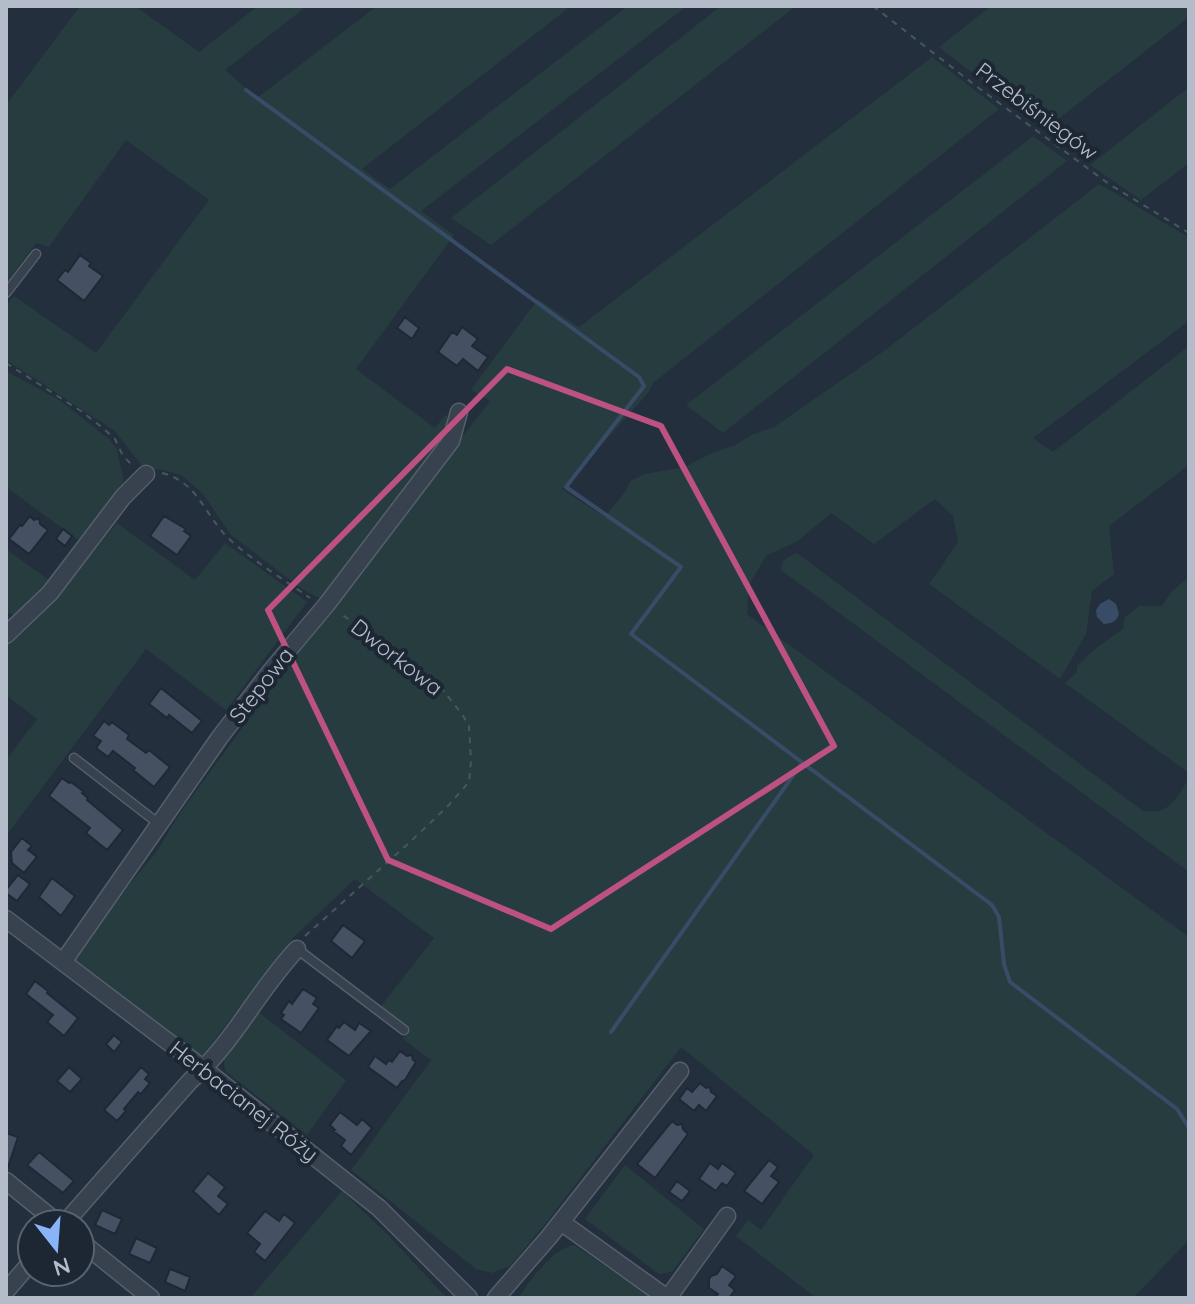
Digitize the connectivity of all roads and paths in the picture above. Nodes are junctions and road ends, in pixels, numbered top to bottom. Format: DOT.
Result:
graph roads {
  1 [pos="873,6"];
  2 [pos="1189,233"];
  3 [pos="36,254"];
  4 [pos="6,293"];
  5 [pos="6,363"];
  6 [pos="459,412"];
  7 [pos="146,474"];
  8 [pos="327,604"];
  9 [pos="6,635"];
  10 [pos="74,758"];
  11 [pos="159,825"];
  12 [pos="6,919"];
  13 [pos="297,949"];
  14 [pos="63,962"];
  15 [pos="404,1030"];
  16 [pos="204,1069"];
  17 [pos="680,1071"];
  18 [pos="6,1181"];
  19 [pos="41,1208"];
  20 [pos="75,1208"];
  21 [pos="727,1216"];
  22 [pos="561,1222"];
  23 [pos="96,1254"];
  24 [pos="151,1298"];
  25 [pos="469,1298"];
  26 [pos="496,1298"];
  27 [pos="668,1298"];
  1 -- 2 [label="path, Przebiśniegów"];
  3 -- 4 [label="lane"];
  5 -- 7 [label="path"];
  6 -- 8 [label="street, Stepowa"];
  7 -- 8 [label="path, Dworkowa"];
  7 -- 9 [label="street"];
  8 -- 11 [label="street, Stepowa"];
  8 -- 13 [label="path, Dworkowa"];
  10 -- 11 [label="lane"];
  11 -- 14 [label="street, Stepowa"];
  12 -- 14 [label="street, Herbacianej Róży"];
  13 -- 15 [label="lane"];
  13 -- 16 [label="street"];
  14 -- 16 [label="street, Herbacianej Róży"];
  16 -- 20 [label="street"];
  16 -- 25 [label="street, Herbacianej Róży"];
  17 -- 22 [label="street"];
  18 -- 19 [label="street"];
  21 -- 27 [label="street"];
  22 -- 26 [label="street"];
  22 -- 27 [label="street"];
  23 -- 24 [label="street"];
}
